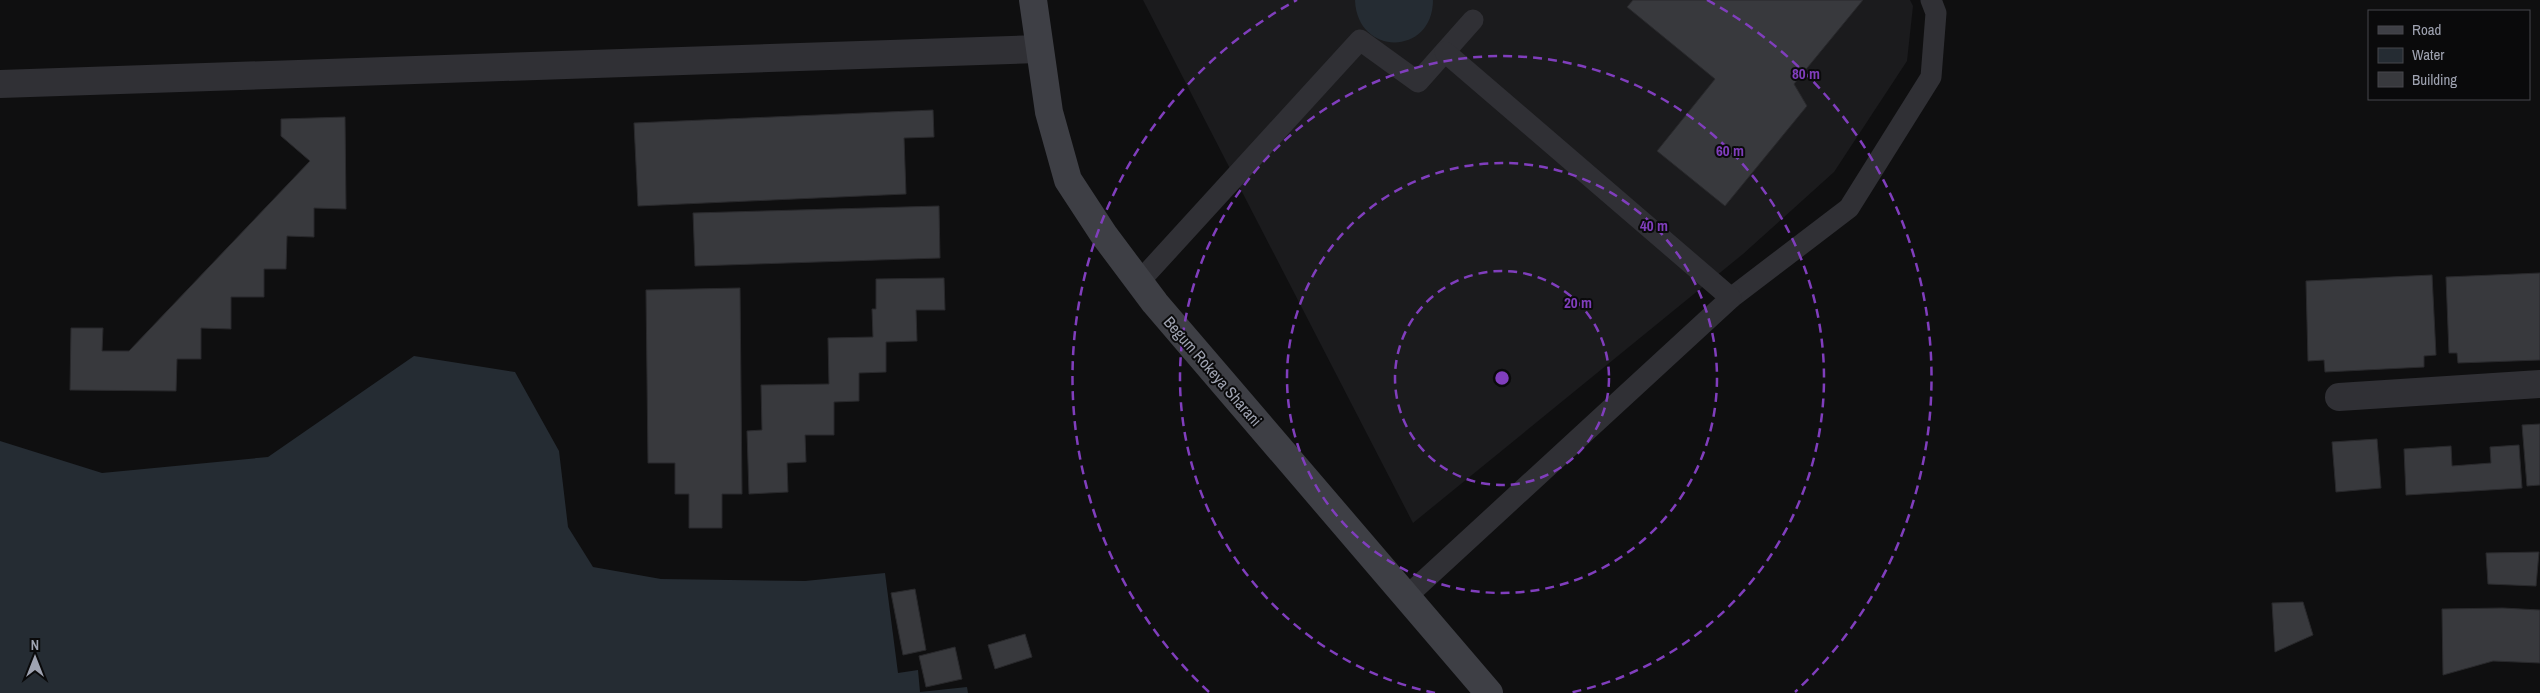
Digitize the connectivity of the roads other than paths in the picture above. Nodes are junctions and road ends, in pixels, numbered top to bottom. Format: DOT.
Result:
graph roads {
  1 [pos="1033,0"];
  2 [pos="1931,0"];
  3 [pos="1473,20"];
  4 [pos="1038,49"];
  5 [pos="1444,52"];
  6 [pos="0,84"];
  7 [pos="1138,282"];
  8 [pos="1731,298"];
  9 [pos="2540,384"];
  10 [pos="2339,397"];
  11 [pos="1406,597"];
  12 [pos="1489,693"];
  1 -- 4 [label="street, Begum Rokeya Sharani"];
  2 -- 8 [label="lane"];
  3 -- 5 [label="lane"];
  4 -- 6 [label="street"];
  4 -- 7 [label="street, Begum Rokeya Sharani"];
  5 -- 7 [label="lane"];
  5 -- 8 [label="lane"];
  7 -- 11 [label="street, Begum Rokeya Sharani"];
  8 -- 11 [label="lane"];
  9 -- 10 [label="street"];
  11 -- 12 [label="street, Begum Rokeya Sharani"];
}
